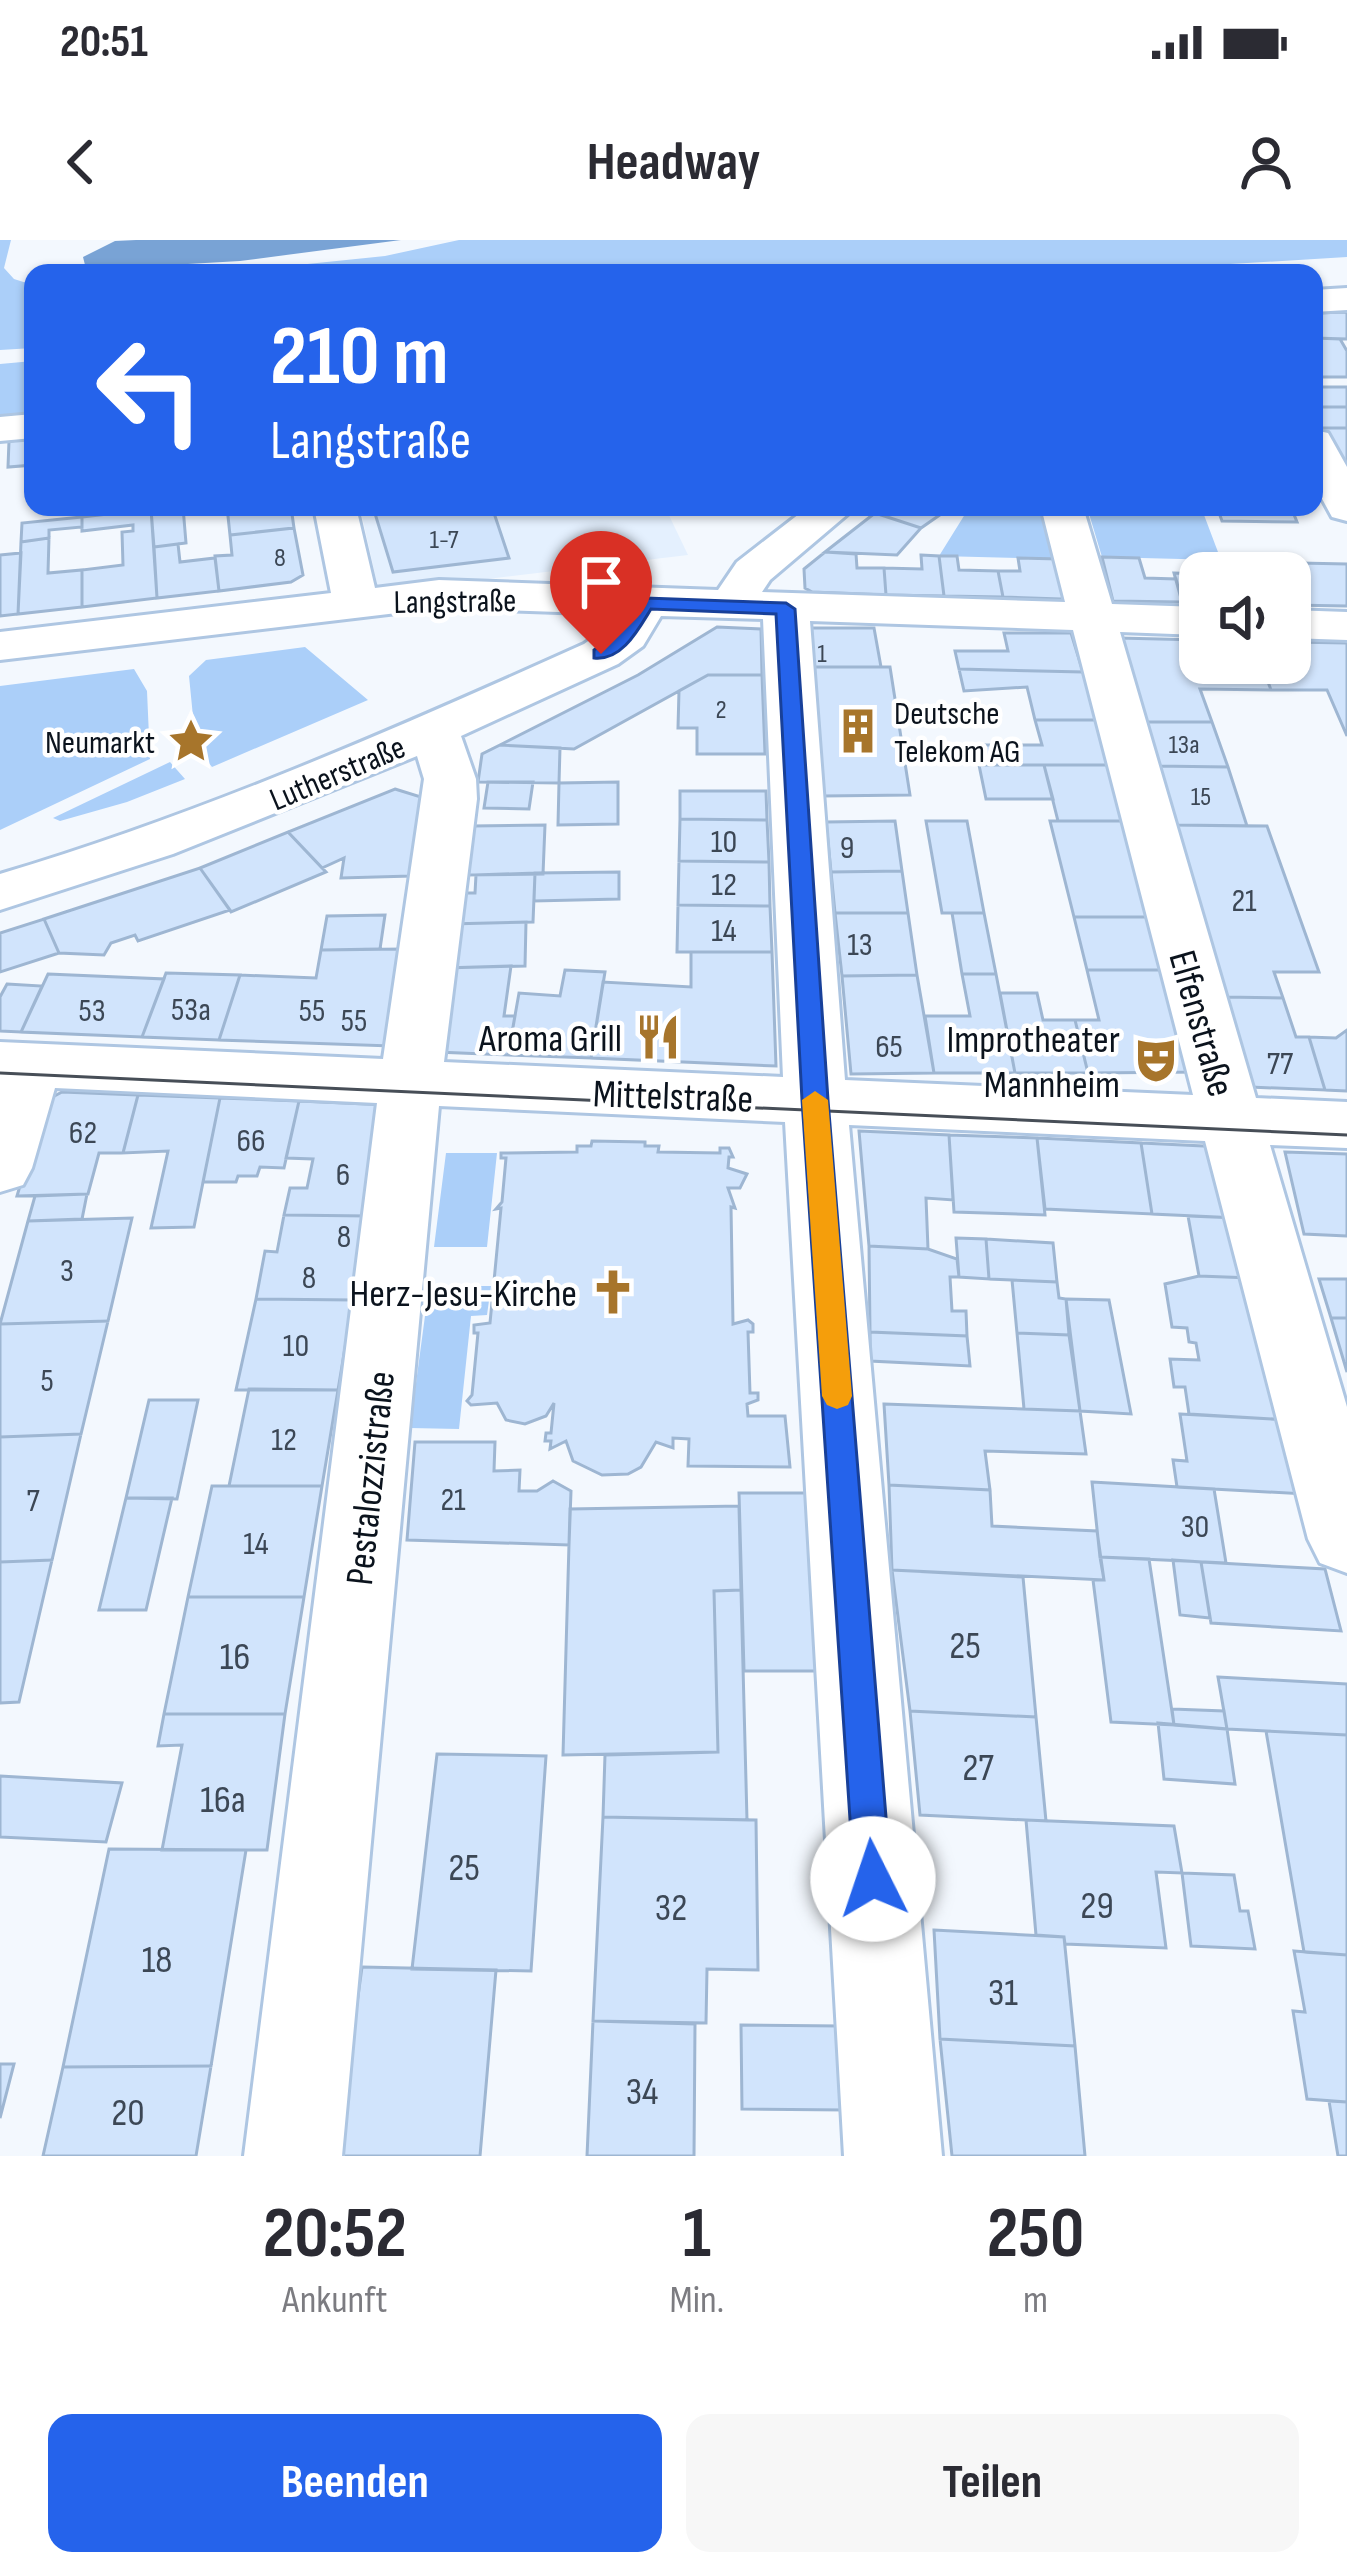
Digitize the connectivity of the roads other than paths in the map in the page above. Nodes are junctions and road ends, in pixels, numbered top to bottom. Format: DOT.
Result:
graph roads {
  1 [pos="1323,460"];
  2 [pos="1347,508"];
  3 [pos="337,516"];
  4 [pos="824,516"];
  5 [pos="1064,516"];
  6 [pos="645,603"];
  7 [pos="356,604"];
  8 [pos="757,608"];
  9 [pos="1090,617"];
  10 [pos="1179,620"];
  11 [pos="1311,625"];
  12 [pos="1347,626"];
  13 [pos="0,646"];
  14 [pos="434,730"];
  15 [pos="0,892"];
  16 [pos="16,1065"];
  17 [pos="410,1085"];
  18 [pos="815,1100"];
  19 [pos="1231,1121"];
  20 [pos="1347,1125"];
  21 [pos="0,1168"];
  22 [pos="1347,1539"];
  23 [pos="293,2156"];
  24 [pos="893,2156"];
  1 -- 2 [label="street"];
  3 -- 7 [label="street"];
  4 -- 8 [label="street"];
  5 -- 9 [label="street, Elfenstraße"];
  6 -- 7 [label="street, Langstraße"];
  6 -- 8 [label="street, Langstraße"];
  6 -- 14 [label="street, Lutherstraße"];
  7 -- 13 [label="street, Langstraße"];
  8 -- 9 [label="street, Langstraße"];
  8 -- 18 [label="street"];
  9 -- 10 [label="street, Langstraße"];
  9 -- 19 [label="street, Elfenstraße"];
  11 -- 12 [label="street"];
  14 -- 15 [label="street, Lutherstraße"];
  14 -- 17 [label="street, Pestalozzistraße"];
  16 -- 17 [label="street, Mittelstraße"];
  16 -- 21 [label="street"];
  17 -- 18 [label="street, Mittelstraße"];
  17 -- 23 [label="street, Pestalozzistraße"];
  18 -- 19 [label="street, Mittelstraße"];
  18 -- 24 [label="street"];
  19 -- 20 [label="street, Mittelstraße"];
  19 -- 22 [label="street, Elfenstraße"];
}
